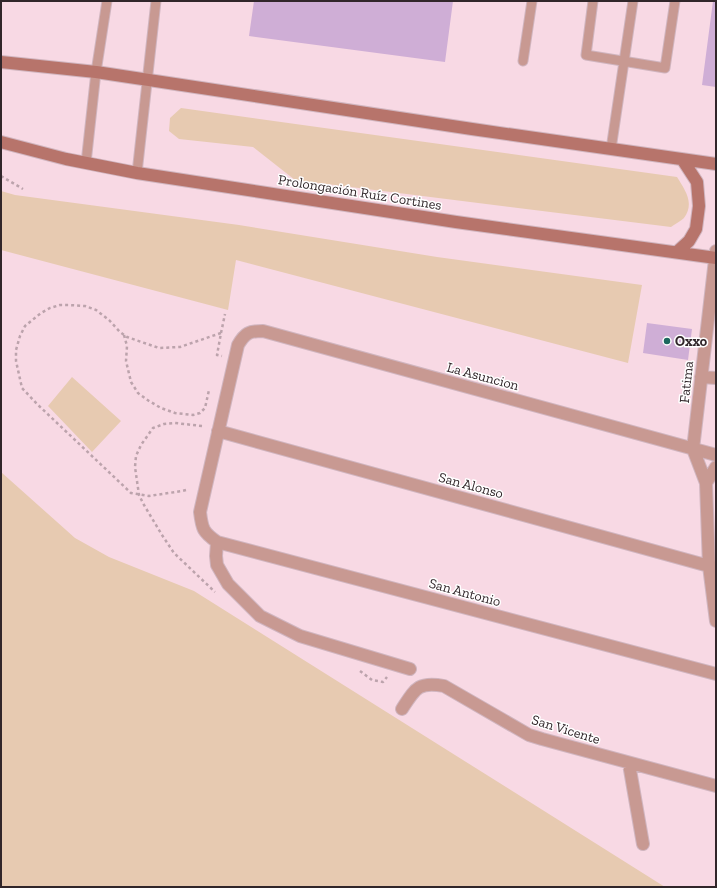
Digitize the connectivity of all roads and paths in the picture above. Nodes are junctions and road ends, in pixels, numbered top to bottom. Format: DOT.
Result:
graph roads {
  1 [pos="107,1"];
  2 [pos="156,1"];
  3 [pos="532,1"];
  4 [pos="593,1"];
  5 [pos="633,1"];
  6 [pos="675,1"];
  7 [pos="523,61"];
  8 [pos="624,61"];
  9 [pos="1,62"];
  10 [pos="96,72"];
  11 [pos="148,80"];
  12 [pos="1,142"];
  13 [pos="611,149"];
  14 [pos="682,159"];
  15 [pos="86,163"];
  16 [pos="716,164"];
  17 [pos="137,173"];
  18 [pos="1,176"];
  19 [pos="23,189"];
  20 [pos="676,252"];
  21 [pos="716,256"];
  22 [pos="225,314"];
  23 [pos="221,333"];
  24 [pos="124,335"];
  25 [pos="234,360"];
  26 [pos="701,377"];
  27 [pos="716,378"];
  28 [pos="210,390"];
  29 [pos="218,431"];
  30 [pos="693,449"];
  31 [pos="716,455"];
  32 [pos="716,467"];
  33 [pos="706,483"];
  34 [pos="186,490"];
  35 [pos="212,538"];
  36 [pos="712,567"];
  37 [pos="716,621"];
  38 [pos="410,668"];
  39 [pos="716,674"];
  40 [pos="402,708"];
  41 [pos="629,764"];
  42 [pos="716,786"];
  43 [pos="643,844"];
  1 -- 10 [label="lane"];
  2 -- 11 [label="lane"];
  3 -- 7 [label="lane"];
  4 -- 8 [label="lane"];
  5 -- 8 [label="lane"];
  6 -- 8 [label="lane"];
  8 -- 13 [label="lane"];
  9 -- 10 [label="main road"];
  10 -- 11 [label="main road"];
  10 -- 15 [label="lane"];
  11 -- 13 [label="main road"];
  11 -- 17 [label="lane"];
  12 -- 15 [label="main road, Prolongación Ruíz Cortines"];
  13 -- 14 [label="main road"];
  14 -- 16 [label="main road"];
  14 -- 20 [label="main road"];
  15 -- 17 [label="main road, Prolongación Ruíz Cortines"];
  17 -- 20 [label="main road, Prolongación Ruíz Cortines"];
  18 -- 19 [label="path"];
  20 -- 21 [label="main road, Prolongación Ruíz Cortines"];
  21 -- 26 [label="street, Fatima"];
  22 -- 23 [label="path"];
  23 -- 24 [label="path"];
  23 -- 25 [label="path"];
  24 -- 28 [label="path"];
  24 -- 34 [label="path"];
  25 -- 29 [label="street"];
  25 -- 30 [label="street, La Asuncion"];
  26 -- 27 [label="street"];
  26 -- 30 [label="street, Fatima"];
  29 -- 35 [label="street"];
  29 -- 36 [label="street, San Alonso"];
  30 -- 31 [label="street, La Asuncion"];
  30 -- 33 [label="street, Fatima"];
  32 -- 33 [label="street"];
  33 -- 36 [label="street, Fatima"];
  35 -- 38 [label="street"];
  35 -- 39 [label="street, San Antonio"];
  36 -- 37 [label="street, Fatima"];
  40 -- 41 [label="street, San Vicente"];
  41 -- 42 [label="street, San Vicente"];
  41 -- 43 [label="street"];
}
